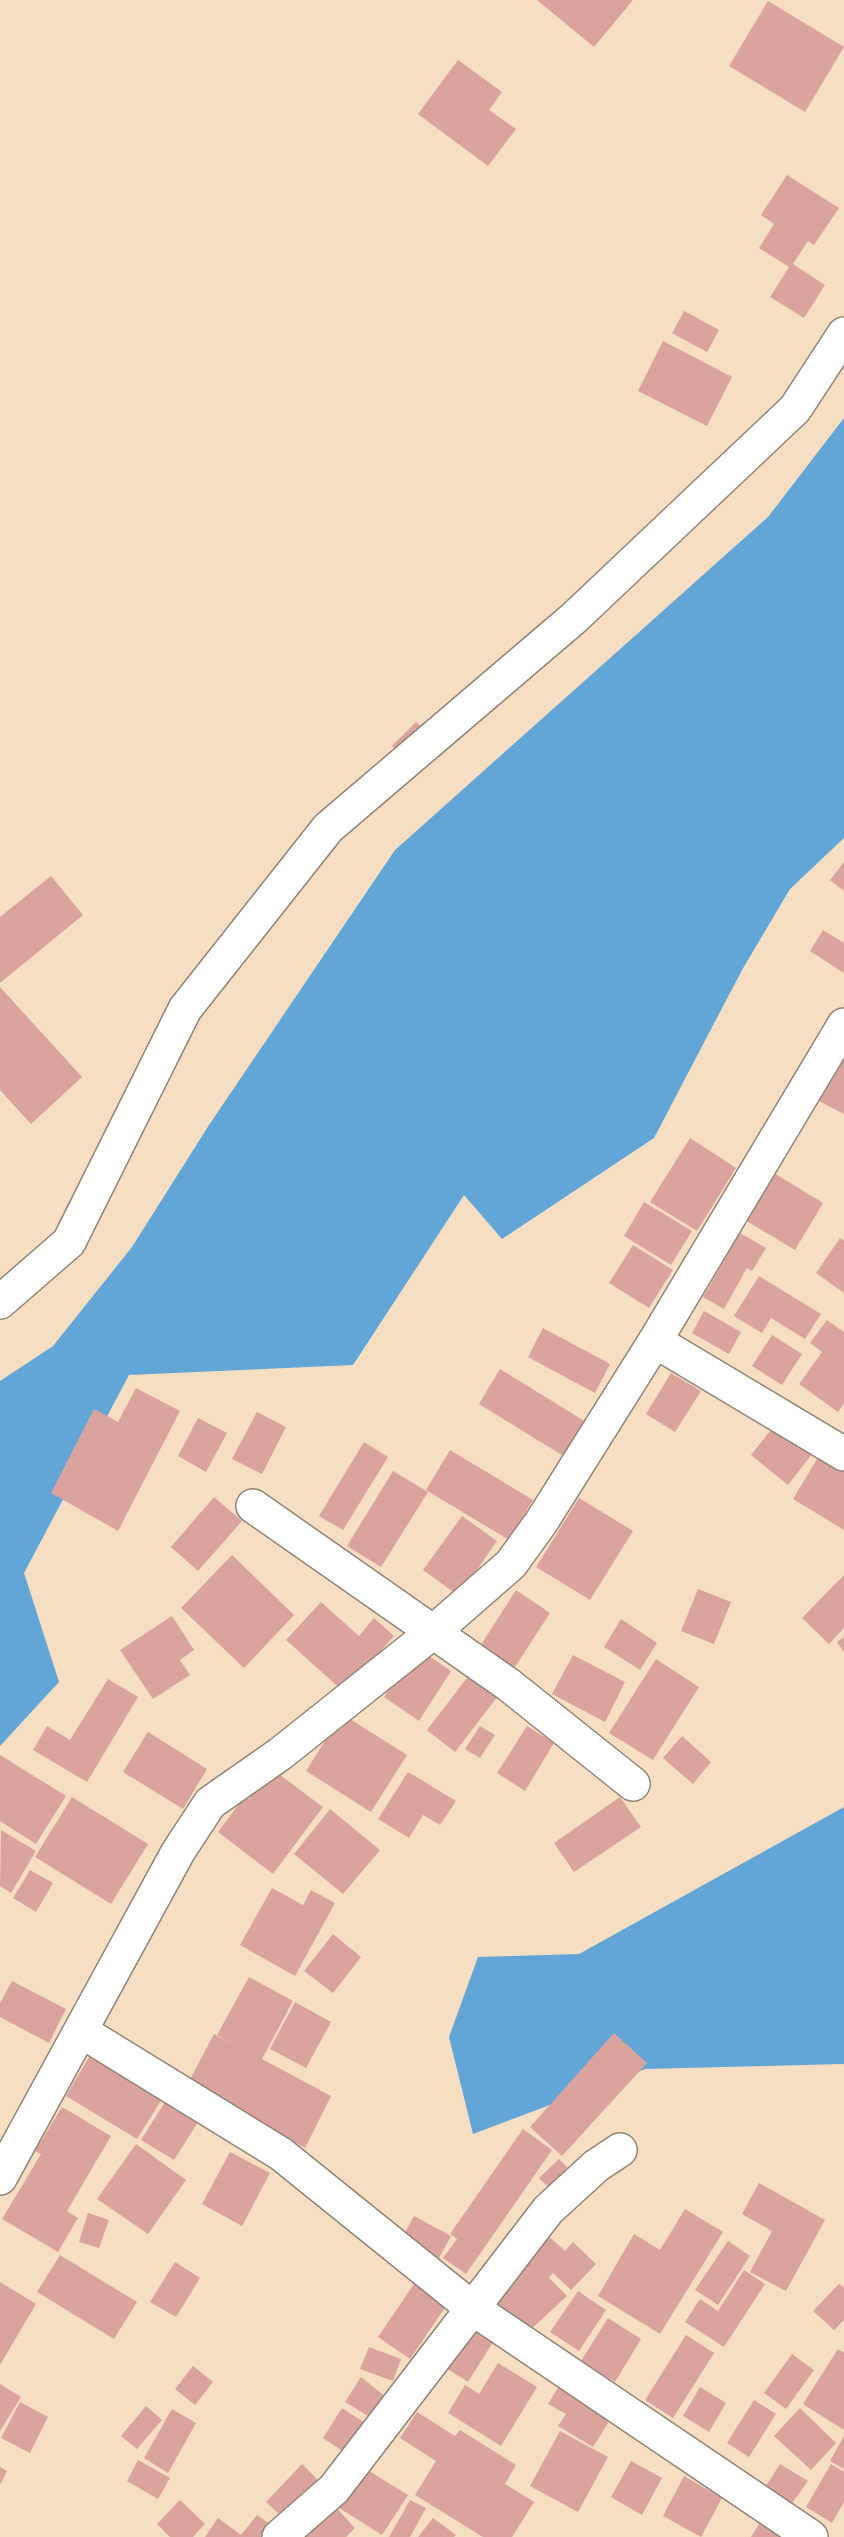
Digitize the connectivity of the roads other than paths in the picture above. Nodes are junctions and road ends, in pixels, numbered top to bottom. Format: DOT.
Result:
graph roads {
  1 [pos="844,334"];
  2 [pos="844,1025"];
  3 [pos="0,1302"];
  4 [pos="655,1341"];
  5 [pos="844,1454"];
  6 [pos="253,1506"];
  7 [pos="432,1633"];
  8 [pos="633,1784"];
  9 [pos="81,2031"];
  10 [pos="620,2150"];
  11 [pos="2,2170"];
  12 [pos="472,2308"];
  13 [pos="807,2536"];
  14 [pos="279,2537"];
  1 -- 3 [label="street"];
  2 -- 4 [label="street"];
  4 -- 5 [label="street"];
  4 -- 7 [label="street"];
  6 -- 7 [label="street"];
  7 -- 8 [label="street"];
  7 -- 9 [label="street"];
  9 -- 11 [label="street"];
  9 -- 12 [label="street"];
  10 -- 12 [label="street"];
  12 -- 13 [label="street"];
  12 -- 14 [label="street"];
}
